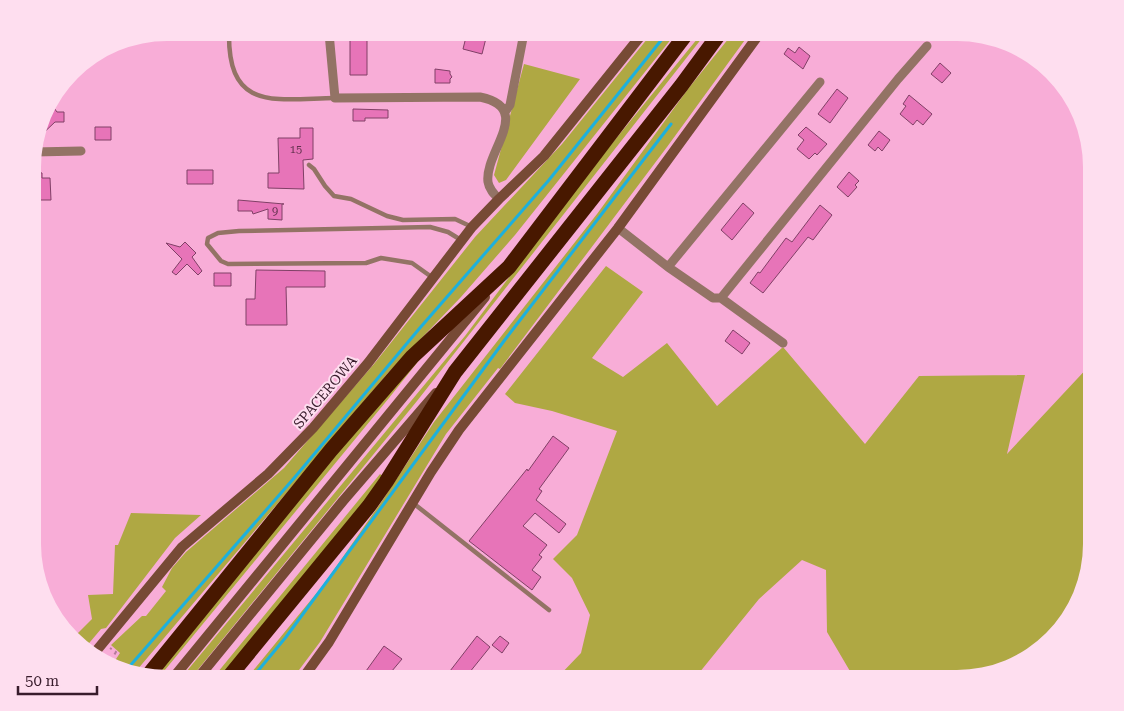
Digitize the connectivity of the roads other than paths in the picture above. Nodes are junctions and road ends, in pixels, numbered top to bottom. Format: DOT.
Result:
graph roads {
  1 [pos="635,41"];
  2 [pos="680,41"];
  3 [pos="713,41"];
  4 [pos="753,41"];
  5 [pos="229,42"];
  6 [pos="330,42"];
  7 [pos="522,42"];
  8 [pos="927,46"];
  9 [pos="820,82"];
  10 [pos="335,98"];
  11 [pos="505,112"];
  12 [pos="81,151"];
  13 [pos="42,152"];
  14 [pos="309,165"];
  15 [pos="498,199"];
  16 [pos="472,227"];
  17 [pos="618,228"];
  18 [pos="462,241"];
  19 [pos="509,267"];
  20 [pos="668,267"];
  21 [pos="433,278"];
  22 [pos="721,298"];
  23 [pos="784,343"];
  24 [pos="455,372"];
  25 [pos="413,503"];
  26 [pos="549,610"];
  27 [pos="98,649"];
  28 [pos="154,668"];
  29 [pos="180,670"];
  30 [pos="205,670"];
  31 [pos="235,670"];
  32 [pos="309,670"];
  1 -- 15 [label="street, SPACEROWA"];
  2 -- 19 [label="highway"];
  3 -- 24 [label="highway"];
  4 -- 17 [label="street"];
  5 -- 10 [label="lane"];
  6 -- 10 [label="street"];
  7 -- 11 [label="street"];
  8 -- 22 [label="street"];
  9 -- 20 [label="street"];
  10 -- 11 [label="street"];
  11 -- 15 [label="street"];
  12 -- 13 [label="street"];
  14 -- 16 [label="lane"];
  15 -- 16 [label="street, SPACEROWA"];
  16 -- 18 [label="street, SPACEROWA"];
  17 -- 20 [label="street"];
  17 -- 25 [label="street"];
  18 -- 21 [label="street, SPACEROWA"];
  18 -- 21 [label="lane"];
  19 -- 28 [label="highway"];
  19 -- 29 [label="street"];
  20 -- 22 [label="street"];
  21 -- 27 [label="street, SPACEROWA"];
  22 -- 23 [label="street"];
  24 -- 30 [label="street"];
  24 -- 31 [label="highway"];
  25 -- 26 [label="lane"];
  25 -- 32 [label="street"];
}
